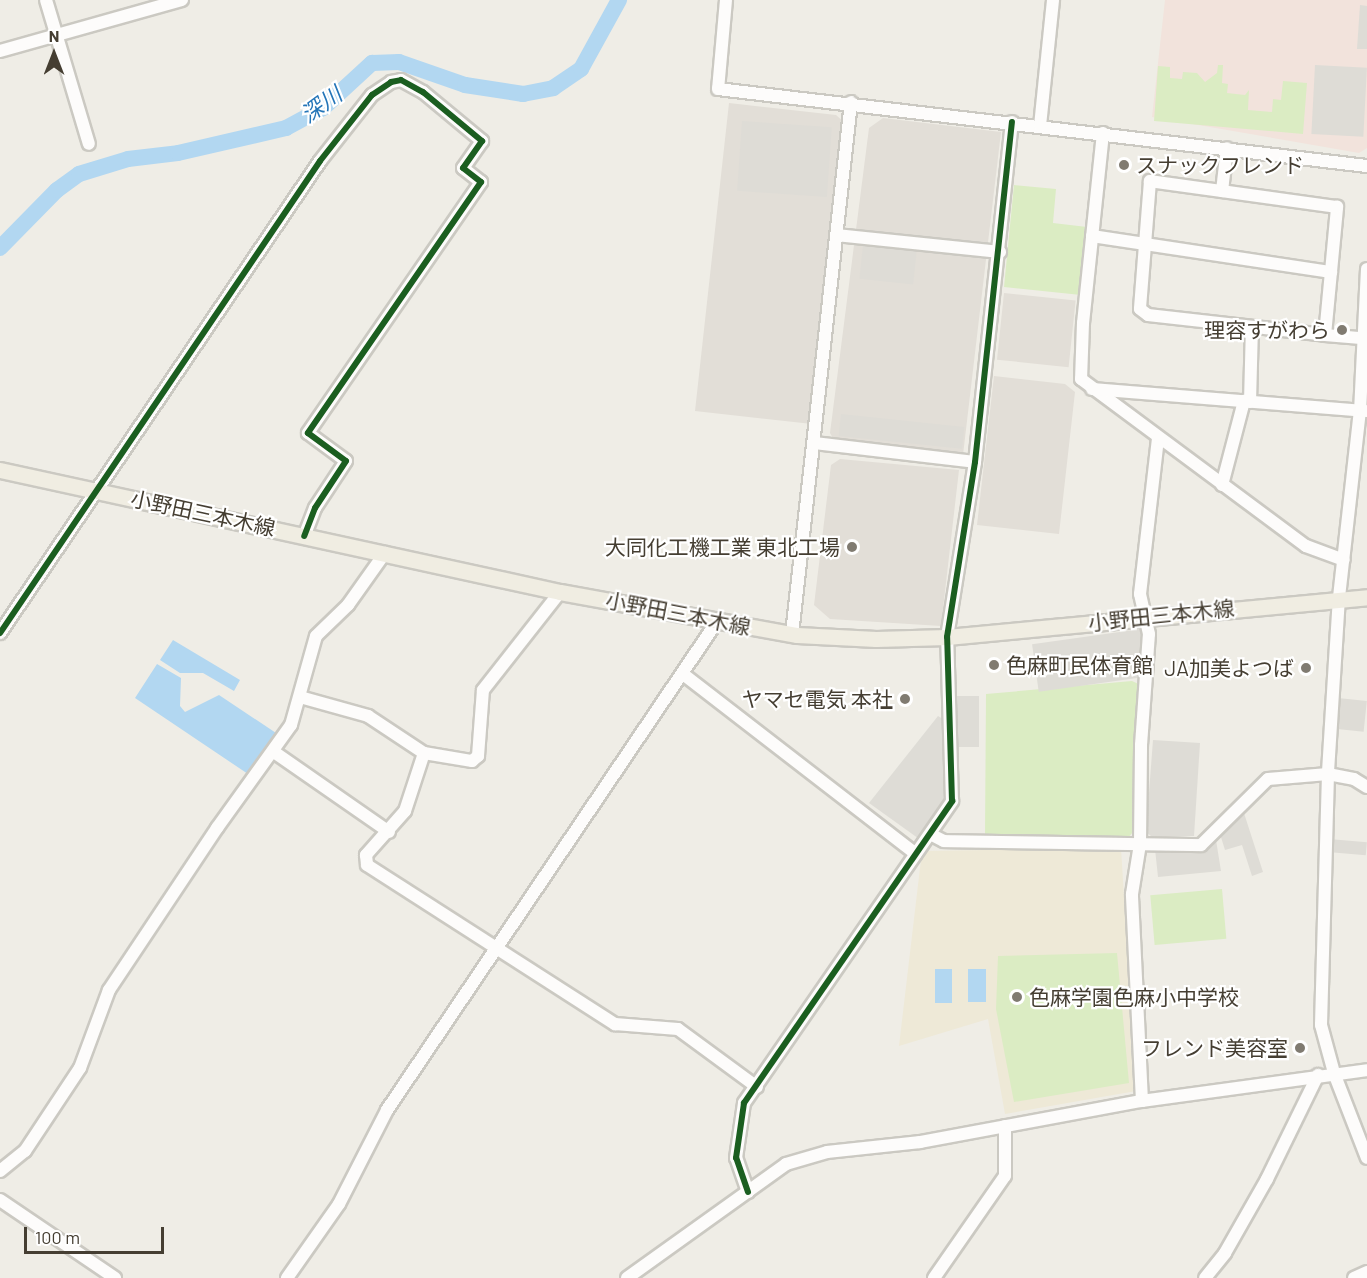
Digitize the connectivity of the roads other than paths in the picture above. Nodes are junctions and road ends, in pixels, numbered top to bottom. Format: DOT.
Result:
graph roads {
  1 [pos="46,0"];
  2 [pos="182,0"];
  3 [pos="726,0"];
  4 [pos="1053,0"];
  5 [pos="56,34"];
  6 [pos="0,51"];
  7 [pos="851,102"];
  8 [pos="1012,122"];
  9 [pos="1040,126"];
  10 [pos="1102,133"];
  11 [pos="89,144"];
  12 [pos="1227,148"];
  13 [pos="1367,166"];
  14 [pos="1222,191"];
  15 [pos="836,236"];
  16 [pos="1092,236"];
  17 [pos="1145,244"];
  18 [pos="1000,252"];
  19 [pos="1367,269"];
  20 [pos="1331,272"];
  21 [pos="1252,327"];
  22 [pos="1325,335"];
  23 [pos="1361,338"];
  24 [pos="1091,389"];
  25 [pos="1247,401"];
  26 [pos="1363,411"];
  27 [pos="1158,438"];
  28 [pos="814,443"];
  29 [pos="975,462"];
  30 [pos="0,470"];
  31 [pos="1222,485"];
  32 [pos="96,490"];
  33 [pos="304,536"];
  34 [pos="385,553"];
  35 [pos="1344,560"];
  36 [pos="560,592"];
  37 [pos="1340,597"];
  38 [pos="1367,597"];
  39 [pos="1144,617"];
  40 [pos="718,620"];
  41 [pos="0,633"];
  42 [pos="792,634"];
  43 [pos="947,637"];
  44 [pos="683,674"];
  45 [pos="300,697"];
  46 [pos="274,752"];
  47 [pos="424,753"];
  48 [pos="1328,774"];
  49 [pos="1367,788"];
  50 [pos="389,832"];
  51 [pos="932,835"];
  52 [pos="1140,844"];
  53 [pos="916,854"];
  54 [pos="499,946"];
  55 [pos="1367,1070"];
  56 [pos="1334,1073"];
  57 [pos="1318,1076"];
  58 [pos="757,1087"];
  59 [pos="1142,1101"];
  60 [pos="1005,1126"];
  61 [pos="1367,1158"];
  62 [pos="0,1171"];
  63 [pos="747,1192"];
  64 [pos="0,1200"];
  65 [pos="1367,1272"];
  66 [pos="115,1278"];
  67 [pos="287,1278"];
  68 [pos="627,1278"];
  69 [pos="934,1278"];
  70 [pos="1205,1278"];
  71 [pos="1354,1278"];
  1 -- 5 [label="street"];
  2 -- 5 [label="street"];
  3 -- 7 [label="street"];
  4 -- 9 [label="street"];
  5 -- 6 [label="street"];
  5 -- 11 [label="street"];
  7 -- 8 [label="street"];
  7 -- 15 [label="street"];
  8 -- 9 [label="street"];
  8 -- 18 [label="street"];
  9 -- 10 [label="street"];
  10 -- 12 [label="street"];
  10 -- 16 [label="street"];
  12 -- 13 [label="street"];
  12 -- 14 [label="street"];
  14 -- 17 [label="street"];
  14 -- 20 [label="street"];
  15 -- 18 [label="street"];
  15 -- 28 [label="street"];
  16 -- 17 [label="street"];
  16 -- 24 [label="street"];
  17 -- 20 [label="street"];
  17 -- 21 [label="street"];
  18 -- 29 [label="street"];
  19 -- 23 [label="street"];
  20 -- 22 [label="street"];
  21 -- 22 [label="street"];
  21 -- 25 [label="street"];
  22 -- 23 [label="street"];
  23 -- 26 [label="street"];
  24 -- 25 [label="street"];
  24 -- 27 [label="street"];
  25 -- 26 [label="street"];
  25 -- 31 [label="street"];
  26 -- 35 [label="street"];
  27 -- 31 [label="street"];
  27 -- 39 [label="street"];
  28 -- 29 [label="street"];
  28 -- 42 [label="street"];
  29 -- 43 [label="street"];
  30 -- 32 [label="main road, 小野田三本木線"];
  31 -- 35 [label="street"];
  32 -- 33 [label="main road, 小野田三本木線"];
  32 -- 33 [label="street"];
  32 -- 41 [label="street"];
  33 -- 34 [label="main road, 小野田三本木線"];
  34 -- 36 [label="main road, 小野田三本木線"];
  34 -- 45 [label="street"];
  35 -- 37 [label="street"];
  36 -- 40 [label="main road, 小野田三本木線"];
  36 -- 47 [label="street"];
  37 -- 38 [label="main road, 小野田三本木線"];
  37 -- 39 [label="main road, 小野田三本木線"];
  37 -- 48 [label="street"];
  39 -- 43 [label="main road, 小野田三本木線"];
  39 -- 52 [label="street"];
  40 -- 42 [label="main road, 小野田三本木線"];
  40 -- 44 [label="street"];
  42 -- 43 [label="main road, 小野田三本木線"];
  43 -- 51 [label="street"];
  44 -- 53 [label="street"];
  44 -- 54 [label="street"];
  45 -- 46 [label="street"];
  45 -- 47 [label="street"];
  46 -- 50 [label="street"];
  46 -- 62 [label="street"];
  47 -- 50 [label="street"];
  48 -- 49 [label="street"];
  48 -- 52 [label="street"];
  48 -- 56 [label="street"];
  50 -- 54 [label="street"];
  51 -- 52 [label="street"];
  51 -- 53 [label="street"];
  52 -- 59 [label="street"];
  53 -- 58 [label="street"];
  54 -- 58 [label="street"];
  54 -- 67 [label="street"];
  55 -- 56 [label="street"];
  56 -- 57 [label="street"];
  56 -- 61 [label="street"];
  57 -- 59 [label="street"];
  57 -- 70 [label="street"];
  58 -- 63 [label="street"];
  59 -- 60 [label="street"];
  60 -- 63 [label="street"];
  60 -- 69 [label="street"];
  63 -- 68 [label="street"];
  64 -- 66 [label="street"];
  65 -- 71 [label="street"];
}
